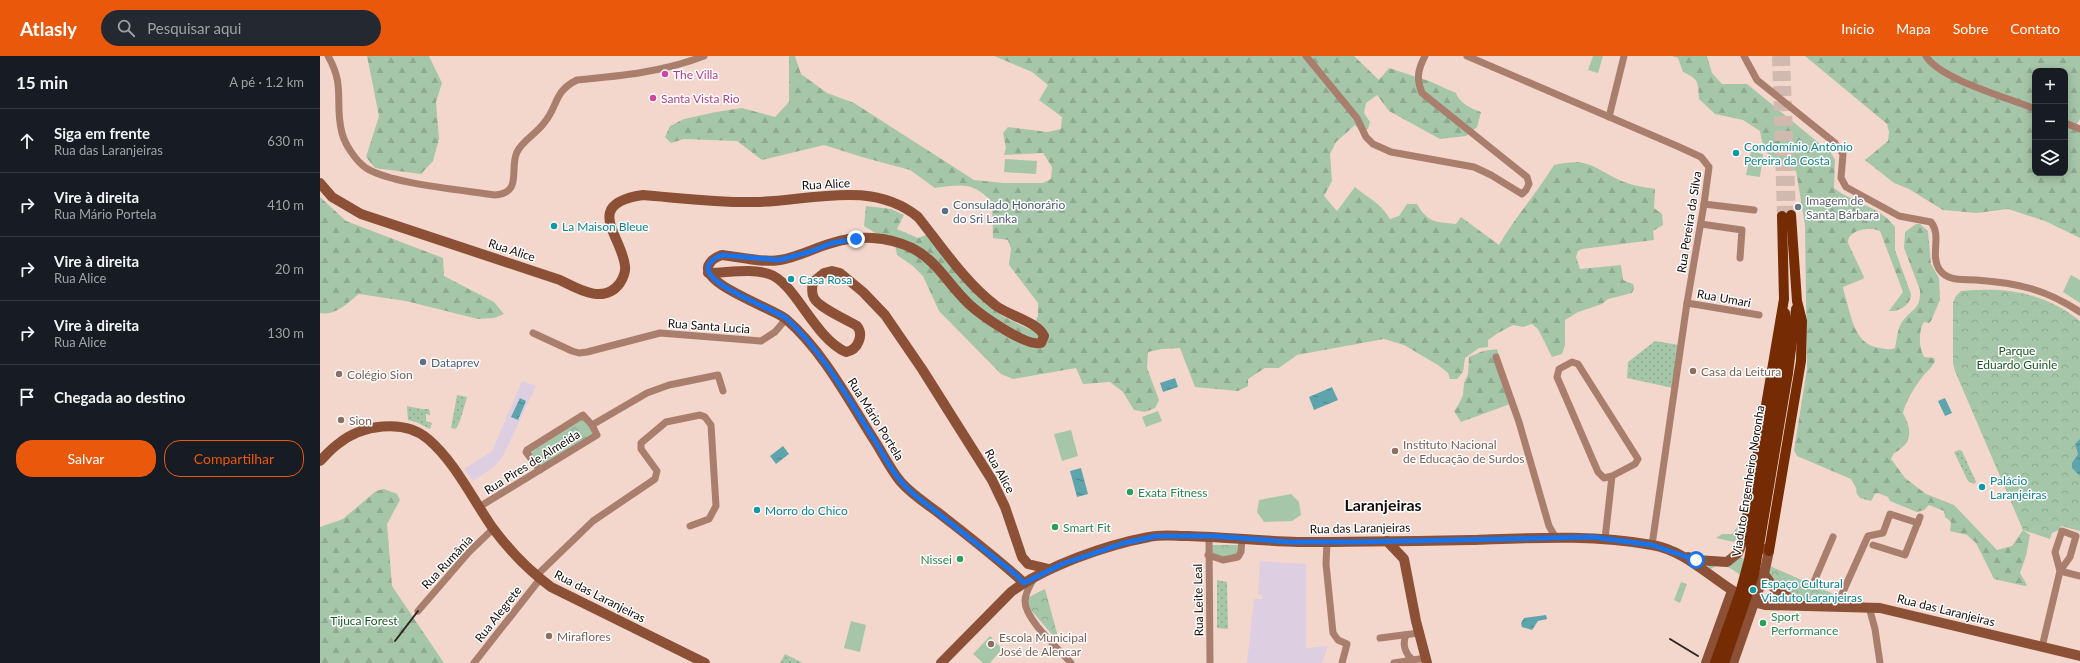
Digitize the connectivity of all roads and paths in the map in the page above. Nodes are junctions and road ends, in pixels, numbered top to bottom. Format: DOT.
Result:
graph roads {
  1 [pos="328,56"];
  2 [pos="704,56"];
  3 [pos="1306,56"];
  4 [pos="1425,56"];
  5 [pos="1467,56"];
  6 [pos="1624,56"];
  7 [pos="1744,56"];
  8 [pos="1926,56"];
  9 [pos="2032,108"];
  10 [pos="1609,117"];
  11 [pos="2068,124"];
  12 [pos="2080,129"];
  13 [pos="320,183"];
  14 [pos="1704,204"];
  15 [pos="1754,210"];
  16 [pos="1701,224"];
  17 [pos="1740,258"];
  18 [pos="742,272"];
  19 [pos="708,273"];
  20 [pos="733,292"];
  21 [pos="1784,299"];
  22 [pos="1797,301"];
  23 [pos="1687,303"];
  24 [pos="2080,312"];
  25 [pos="1759,315"];
  26 [pos="786,319"];
  27 [pos="533,333"];
  28 [pos="1496,357"];
  29 [pos="1784,372"];
  30 [pos="723,391"];
  31 [pos="592,425"];
  32 [pos="320,461"];
  33 [pos="540,470"];
  34 [pos="1612,476"];
  35 [pos="479,507"];
  36 [pos="690,526"];
  37 [pos="1549,526"];
  38 [pos="493,529"];
  39 [pos="2078,535"];
  40 [pos="1209,536"];
  41 [pos="1833,536"];
  42 [pos="1242,538"];
  43 [pos="1543,538"];
  44 [pos="1556,538"];
  45 [pos="1605,539"];
  46 [pos="1411,540"];
  47 [pos="1387,541"];
  48 [pos="1743,541"];
  49 [pos="1327,542"];
  50 [pos="1652,545"];
  51 [pos="1873,545"];
  52 [pos="1769,551"];
  53 [pos="1208,555"];
  54 [pos="1680,555"];
  55 [pos="1022,557"];
  56 [pos="1404,559"];
  57 [pos="1007,567"];
  58 [pos="1049,569"];
  59 [pos="2060,571"];
  60 [pos="1764,574"];
  61 [pos="2080,576"];
  62 [pos="1034,577"];
  63 [pos="538,578"];
  64 [pos="1024,583"];
  65 [pos="1813,584"];
  66 [pos="1732,591"];
  67 [pos="1754,603"];
  68 [pos="1804,607"];
  69 [pos="1842,607"];
  70 [pos="1869,607"];
  71 [pos="418,611"];
  72 [pos="1723,616"];
  73 [pos="1746,625"];
  74 [pos="1419,633"];
  75 [pos="1406,635"];
  76 [pos="1380,638"];
  77 [pos="2042,647"];
  78 [pos="2080,656"];
  79 [pos="1413,660"];
  80 [pos="1426,660"];
  81 [pos="474,663"];
  82 [pos="705,663"];
  83 [pos="940,663"];
  84 [pos="1071,663"];
  85 [pos="1210,663"];
  86 [pos="1342,663"];
  87 [pos="1394,663"];
  88 [pos="1706,663"];
  89 [pos="1715,663"];
  90 [pos="1724,663"];
  91 [pos="1733,663"];
  92 [pos="1880,663"];
  1 -- 2 [label="street"];
  3 -- 4 [label="street"];
  5 -- 10 [label="street, Rua Pereira da Silva"];
  6 -- 10 [label="street"];
  7 -- 24 [label="street"];
  8 -- 9 [label="street"];
  10 -- 14 [label="street, Rua Pereira da Silva"];
  11 -- 12 [label="street"];
  13 -- 19 [label="street, Rua Alice"];
  14 -- 15 [label="street"];
  14 -- 16 [label="street, Rua Pereira da Silva"];
  16 -- 17 [label="street"];
  16 -- 23 [label="street, Rua Pereira da Silva"];
  18 -- 19 [label="street, Rua Alice"];
  18 -- 20 [label="street"];
  18 -- 55 [label="street, Rua Alice"];
  19 -- 20 [label="street, Rua Mário Portela"];
  20 -- 26 [label="street, Rua Mário Portela"];
  21 -- 22 [label="main road"];
  21 -- 29 [label="main road, Viaduto Engenheiro Noronha"];
  21 -- 48 [label="main road"];
  22 -- 29 [label="main road, Viaduto Engenheiro Noronha"];
  22 -- 52 [label="main road"];
  23 -- 25 [label="street, Rua Umari"];
  23 -- 50 [label="street, Rua Pereira da Silva"];
  26 -- 27 [label="street, Rua Santa Lucia"];
  26 -- 57 [label="street, Rua Mário Portela"];
  28 -- 37 [label="street"];
  29 -- 89 [label="main road, Viaduto Engenheiro Noronha, bridge"];
  29 -- 90 [label="main road, Viaduto Engenheiro Noronha, bridge"];
  30 -- 31 [label="street, Rua Pires de Almeida"];
  31 -- 33 [label="street, Rua Pires de Almeida"];
  31 -- 33 [label="street"];
  32 -- 35 [label="street, Rua das Laranjeiras"];
  33 -- 35 [label="street, Rua Pires de Almeida"];
  34 -- 34 [label="street"];
  34 -- 45 [label="street"];
  35 -- 38 [label="street, Rua das Laranjeiras"];
  36 -- 63 [label="street, Rua Alegrete"];
  37 -- 43 [label="street"];
  37 -- 44 [label="street"];
  38 -- 63 [label="street, Rua das Laranjeiras"];
  38 -- 71 [label="street, Rua Rumânia"];
  39 -- 59 [label="street"];
  39 -- 59 [label="street"];
  40 -- 42 [label="street, Rua das Laranjeiras"];
  40 -- 53 [label="street, Rua Leite Leal"];
  40 -- 58 [label="street, Rua das Laranjeiras"];
  41 -- 65 [label="street"];
  42 -- 49 [label="street, Rua das Laranjeiras"];
  42 -- 53 [label="street"];
  43 -- 44 [label="street, Rua das Laranjeiras"];
  43 -- 46 [label="street, Rua das Laranjeiras"];
  44 -- 45 [label="street, Rua das Laranjeiras"];
  45 -- 50 [label="street, Rua das Laranjeiras"];
  46 -- 47 [label="street, Rua das Laranjeiras"];
  46 -- 56 [label="street"];
  47 -- 49 [label="street, Rua das Laranjeiras"];
  47 -- 56 [label="street"];
  48 -- 52 [label="street"];
  48 -- 54 [label="street"];
  49 -- 86 [label="street"];
  50 -- 54 [label="street, Rua das Laranjeiras"];
  51 -- 69 [label="street"];
  52 -- 60 [label="street"];
  53 -- 85 [label="street, Rua Leite Leal"];
  54 -- 66 [label="street, Rua das Laranjeiras"];
  55 -- 57 [label="street"];
  55 -- 58 [label="street"];
  56 -- 74 [label="street"];
  57 -- 64 [label="street, Rua Mário Portela"];
  58 -- 62 [label="street, Rua das Laranjeiras"];
  59 -- 61 [label="street"];
  59 -- 77 [label="street"];
  60 -- 67 [label="street"];
  60 -- 68 [label="street"];
  62 -- 64 [label="street, Rua das Laranjeiras"];
  62 -- 84 [label="street"];
  63 -- 81 [label="street, Rua Alegrete"];
  63 -- 82 [label="street, Rua das Laranjeiras"];
  64 -- 83 [label="street, Rua das Laranjeiras"];
  66 -- 67 [label="street, Rua das Laranjeiras"];
  66 -- 72 [label="street"];
  67 -- 68 [label="street, Rua das Laranjeiras"];
  67 -- 73 [label="street"];
  68 -- 69 [label="street, Rua das Laranjeiras"];
  69 -- 70 [label="street, Rua das Laranjeiras"];
  70 -- 77 [label="street, Rua das Laranjeiras"];
  70 -- 92 [label="street"];
  72 -- 73 [label="street"];
  72 -- 88 [label="street"];
  73 -- 91 [label="street"];
  74 -- 75 [label="street"];
  74 -- 80 [label="street"];
  75 -- 76 [label="street"];
  75 -- 79 [label="street"];
  77 -- 78 [label="street, Rua das Laranjeiras"];
  79 -- 80 [label="street"];
  79 -- 87 [label="street"];
}
